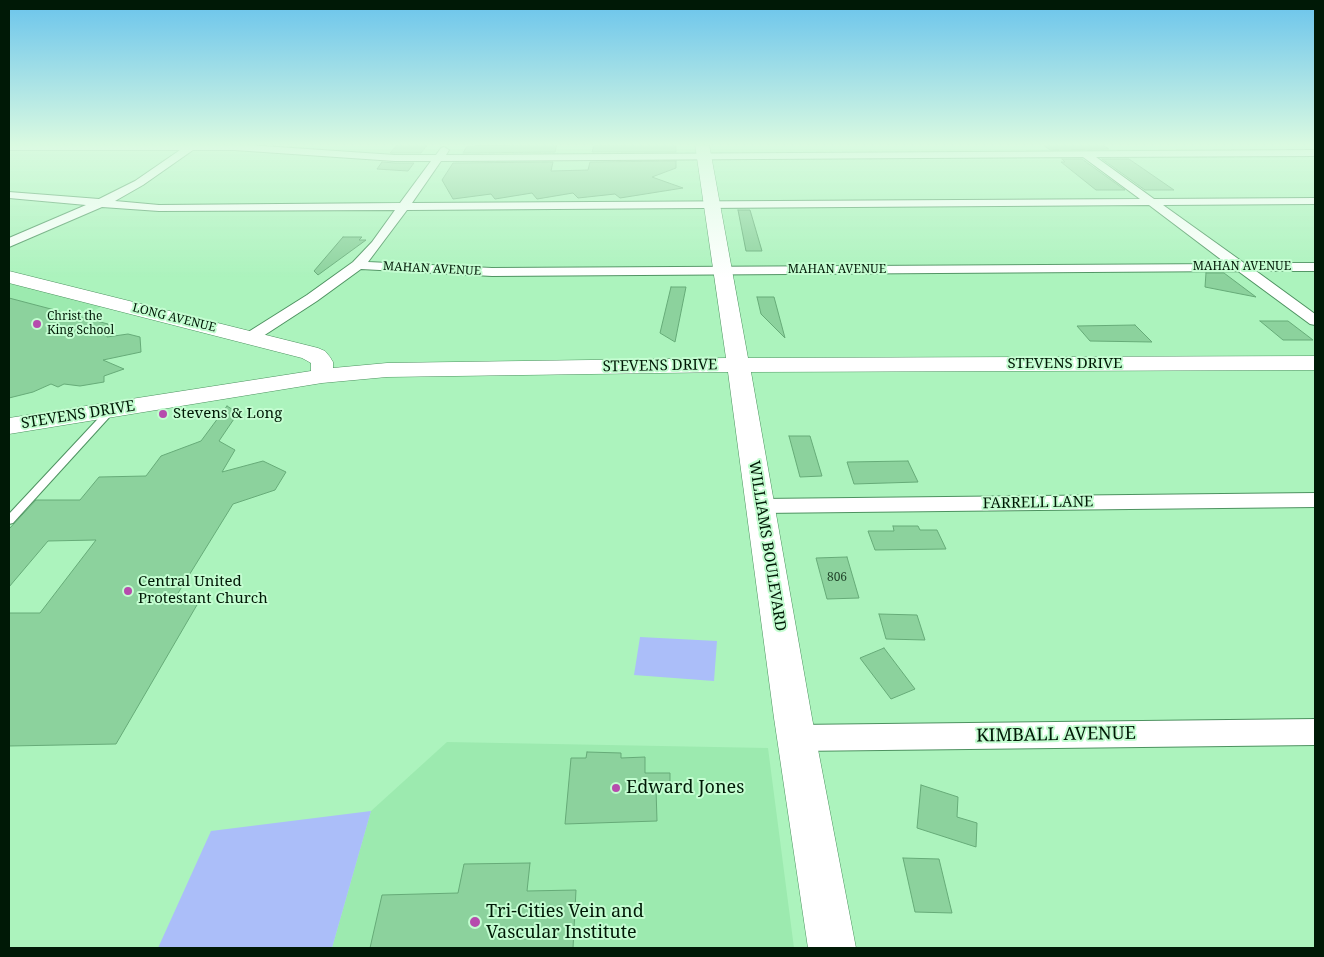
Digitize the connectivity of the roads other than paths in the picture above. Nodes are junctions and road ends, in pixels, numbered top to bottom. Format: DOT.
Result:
graph roads {
  1 [pos="129,189"];
  2 [pos="417,189"];
  3 [pos="709,189"];
  4 [pos="1134,189"];
  5 [pos="9,194"];
  6 [pos="1315,201"];
  7 [pos="1152,202"];
  8 [pos="101,204"];
  9 [pos="711,204"];
  10 [pos="404,207"];
  11 [pos="9,243"];
  12 [pos="358,265"];
  13 [pos="1242,267"];
  14 [pos="1315,267"];
  15 [pos="723,271"];
  16 [pos="9,277"];
  17 [pos="1315,321"];
  18 [pos="251,336"];
  19 [pos="1315,363"];
  20 [pos="738,365"];
  21 [pos="322,376"];
  22 [pos="111,410"];
  23 [pos="9,426"];
  24 [pos="1315,500"];
  25 [pos="762,506"];
  26 [pos="9,520"];
  27 [pos="1315,732"];
  28 [pos="796,738"];
  29 [pos="832,948"];
  1 -- 8 [label="street"];
  2 -- 10 [label="street"];
  3 -- 9 [label="street, WILLIAMS BOULEVARD"];
  4 -- 7 [label="street"];
  5 -- 8 [label="street"];
  6 -- 7 [label="street"];
  7 -- 9 [label="street"];
  7 -- 13 [label="street"];
  8 -- 10 [label="street"];
  8 -- 11 [label="street"];
  9 -- 10 [label="street"];
  9 -- 15 [label="street, WILLIAMS BOULEVARD"];
  10 -- 12 [label="street"];
  12 -- 15 [label="street, MAHAN AVENUE"];
  12 -- 18 [label="street"];
  13 -- 14 [label="street, MAHAN AVENUE"];
  13 -- 15 [label="street, MAHAN AVENUE"];
  13 -- 17 [label="street"];
  15 -- 20 [label="street, WILLIAMS BOULEVARD"];
  16 -- 18 [label="street, LONG AVENUE"];
  18 -- 21 [label="street, LONG AVENUE"];
  19 -- 20 [label="street, STEVENS DRIVE"];
  20 -- 21 [label="street, STEVENS DRIVE"];
  20 -- 25 [label="street, WILLIAMS BOULEVARD"];
  21 -- 22 [label="street, STEVENS DRIVE"];
  22 -- 23 [label="street, STEVENS DRIVE"];
  22 -- 26 [label="lane"];
  24 -- 25 [label="street, FARRELL LANE"];
  25 -- 28 [label="street, WILLIAMS BOULEVARD"];
  27 -- 28 [label="street, KIMBALL AVENUE"];
  28 -- 29 [label="street, WILLIAMS BOULEVARD"];
}
